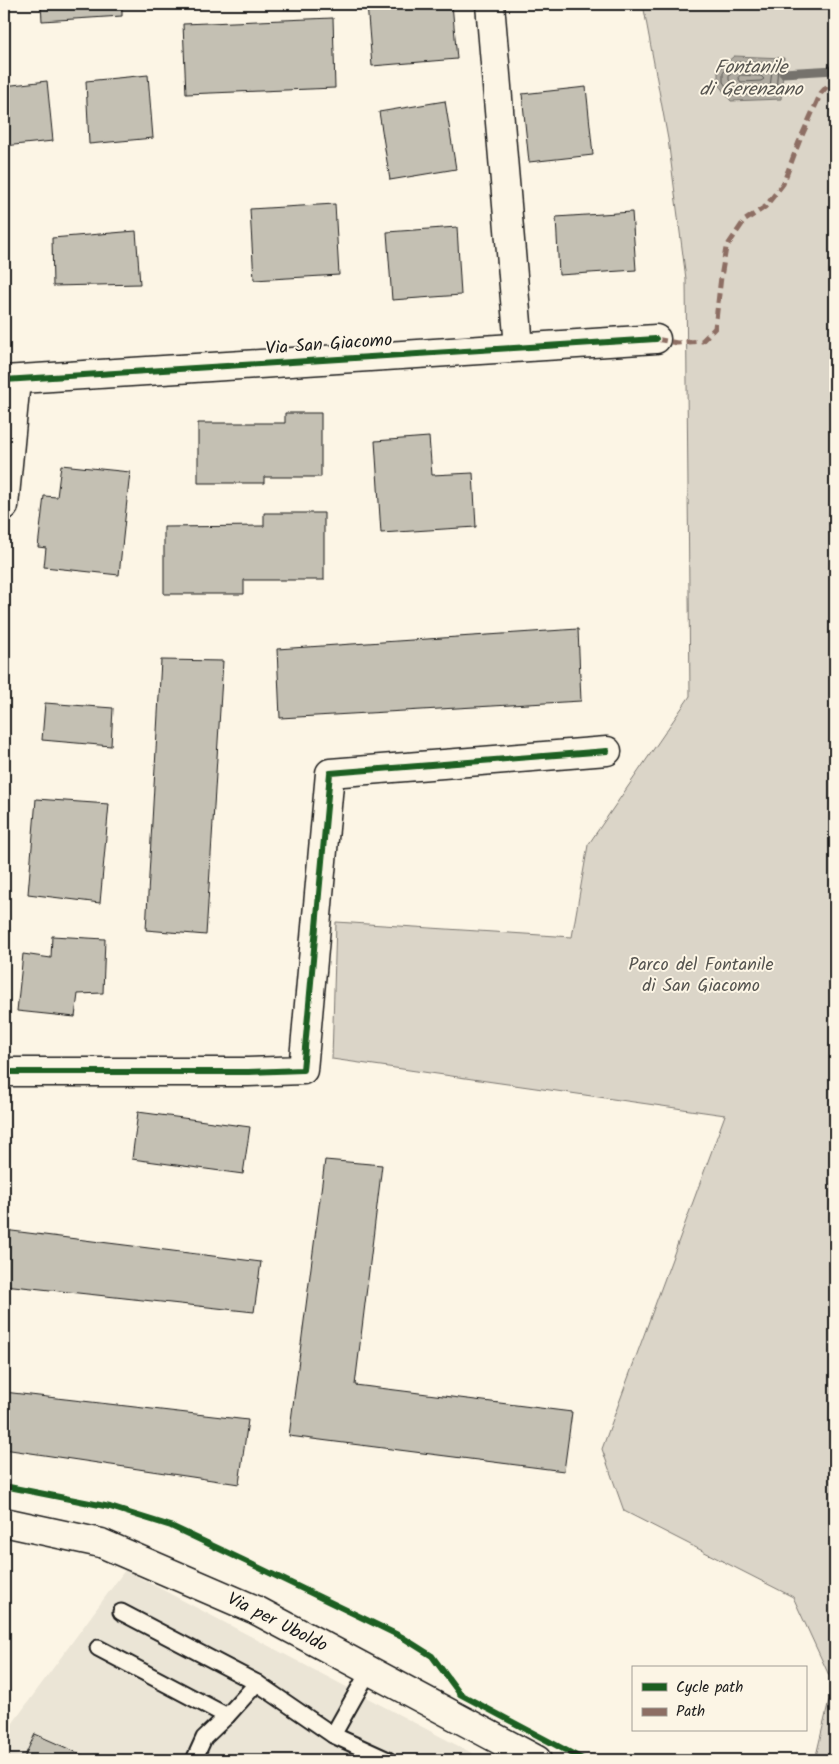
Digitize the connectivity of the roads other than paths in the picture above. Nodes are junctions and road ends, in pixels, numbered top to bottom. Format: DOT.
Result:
graph roads {
  1 [pos="490,4"];
  2 [pos="656,339"];
  3 [pos="519,347"];
  4 [pos="10,380"];
  5 [pos="4,506"];
  6 [pos="607,751"];
  7 [pos="4,1072"];
  8 [pos="4,1522"];
  9 [pos="121,1612"];
  10 [pos="98,1648"];
  11 [pos="369,1671"];
  12 [pos="257,1682"];
  13 [pos="227,1716"];
  14 [pos="333,1734"];
  15 [pos="194,1760"];
  16 [pos="388,1760"];
  17 [pos="537,1760"];
  1 -- 3 [label="street"];
  2 -- 3 [label="street, Via San Giacomo"];
  3 -- 4 [label="street, Via San Giacomo"];
  4 -- 5 [label="street"];
  6 -- 7 [label="street"];
  8 -- 11 [label="street, Via per Uboldo"];
  9 -- 12 [label="lane"];
  10 -- 13 [label="lane"];
  11 -- 14 [label="lane"];
  11 -- 17 [label="street, Via per Uboldo"];
  12 -- 13 [label="lane"];
  12 -- 14 [label="lane"];
  13 -- 15 [label="lane"];
  14 -- 16 [label="lane"];
}
